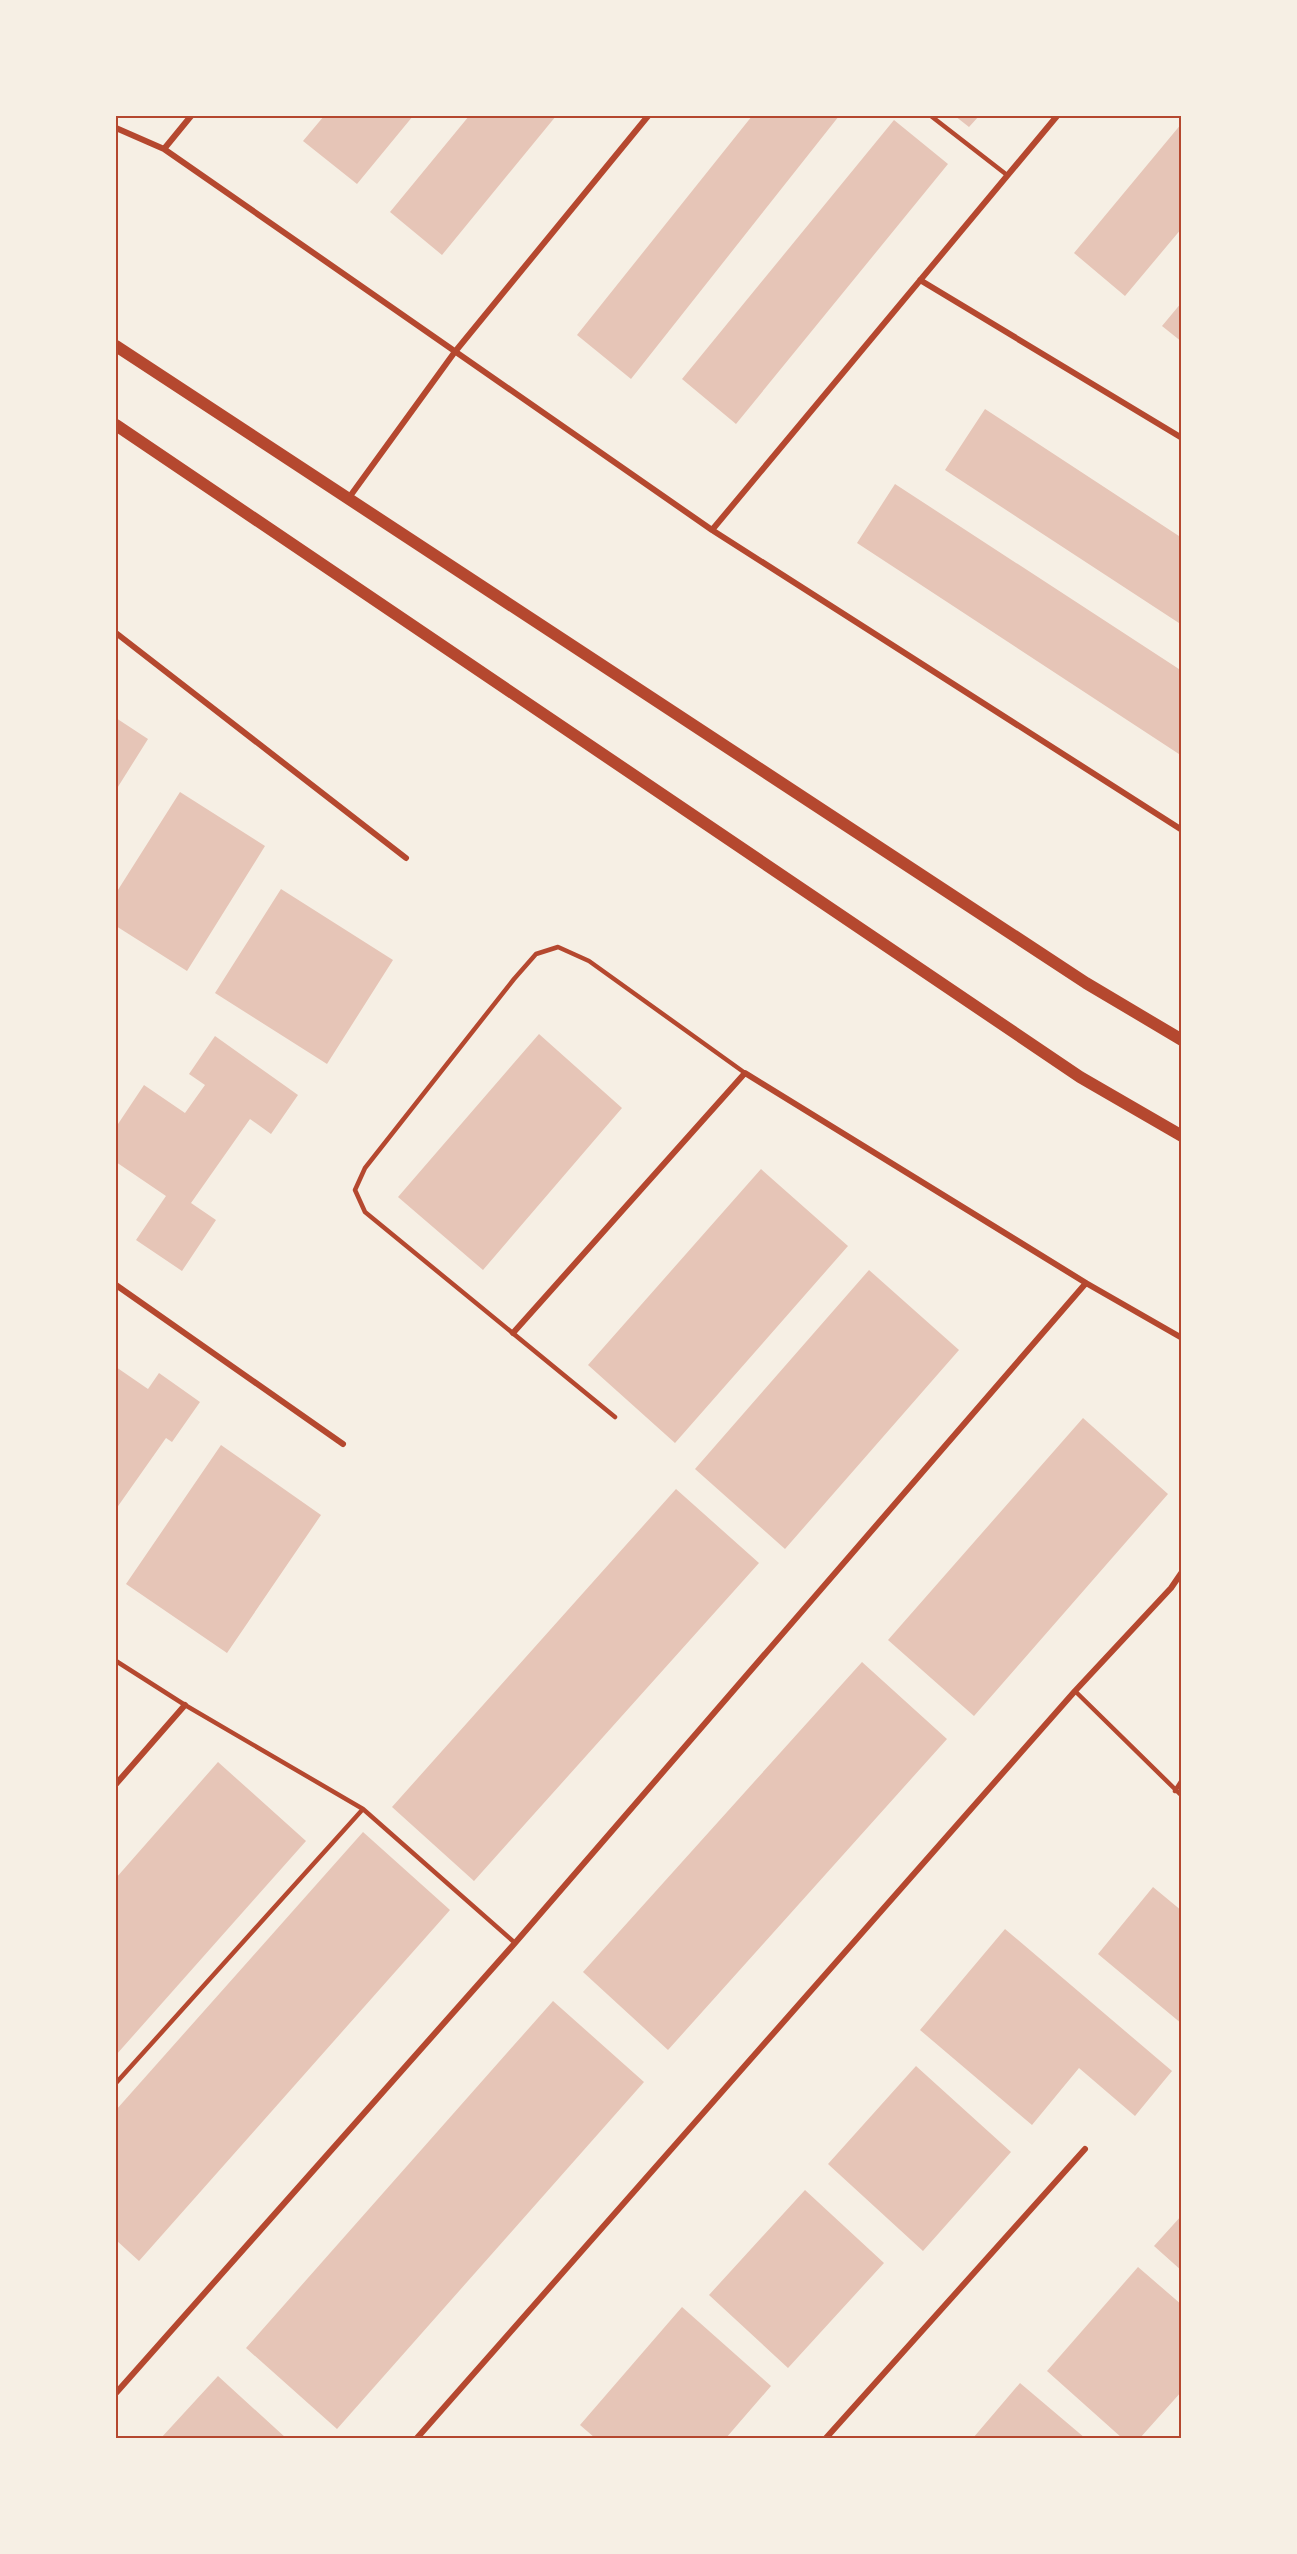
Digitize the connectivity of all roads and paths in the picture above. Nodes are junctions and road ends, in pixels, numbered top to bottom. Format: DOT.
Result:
graph roads {
  1 [pos="191,116"];
  2 [pos="648,116"];
  3 [pos="931,116"];
  4 [pos="1057,116"];
  5 [pos="116,128"];
  6 [pos="164,149"];
  7 [pos="1007,175"];
  8 [pos="920,280"];
  9 [pos="116,346"];
  10 [pos="454,353"];
  11 [pos="116,425"];
  12 [pos="1182,438"];
  13 [pos="348,500"];
  14 [pos="712,530"];
  15 [pos="116,633"];
  16 [pos="1182,830"];
  17 [pos="406,858"];
  18 [pos="1182,1040"];
  19 [pos="745,1073"];
  20 [pos="1182,1136"];
  21 [pos="1086,1283"];
  22 [pos="116,1285"];
  23 [pos="513,1333"];
  24 [pos="1182,1338"];
  25 [pos="615,1417"];
  26 [pos="343,1444"];
  27 [pos="1182,1572"];
  28 [pos="116,1661"];
  29 [pos="1075,1691"];
  30 [pos="185,1705"];
  31 [pos="1182,1780"];
  32 [pos="116,1784"];
  33 [pos="1175,1791"];
  34 [pos="1182,1796"];
  35 [pos="363,1809"];
  36 [pos="515,1943"];
  37 [pos="116,2083"];
  38 [pos="1084,2149"];
  39 [pos="116,2393"];
  40 [pos="417,2439"];
  41 [pos="826,2439"];
  1 -- 6 [label="street"];
  2 -- 10 [label="street"];
  3 -- 7 [label="lane"];
  4 -- 7 [label="street"];
  5 -- 6 [label="street"];
  6 -- 10 [label="street"];
  7 -- 8 [label="street"];
  8 -- 12 [label="street"];
  8 -- 14 [label="street"];
  9 -- 13 [label="main road"];
  10 -- 13 [label="street"];
  10 -- 14 [label="street"];
  11 -- 20 [label="main road"];
  13 -- 18 [label="main road"];
  14 -- 16 [label="street"];
  15 -- 17 [label="street"];
  19 -- 21 [label="street"];
  19 -- 23 [label="street"];
  19 -- 23 [label="lane"];
  21 -- 24 [label="street"];
  21 -- 36 [label="street"];
  22 -- 26 [label="street"];
  23 -- 25 [label="lane"];
  27 -- 29 [label="street"];
  28 -- 30 [label="lane"];
  29 -- 33 [label="lane"];
  29 -- 40 [label="street"];
  30 -- 32 [label="street"];
  30 -- 35 [label="lane"];
  31 -- 33 [label="lane"];
  33 -- 34 [label="lane"];
  35 -- 36 [label="lane"];
  35 -- 37 [label="lane"];
  36 -- 39 [label="street"];
  38 -- 41 [label="street"];
}
